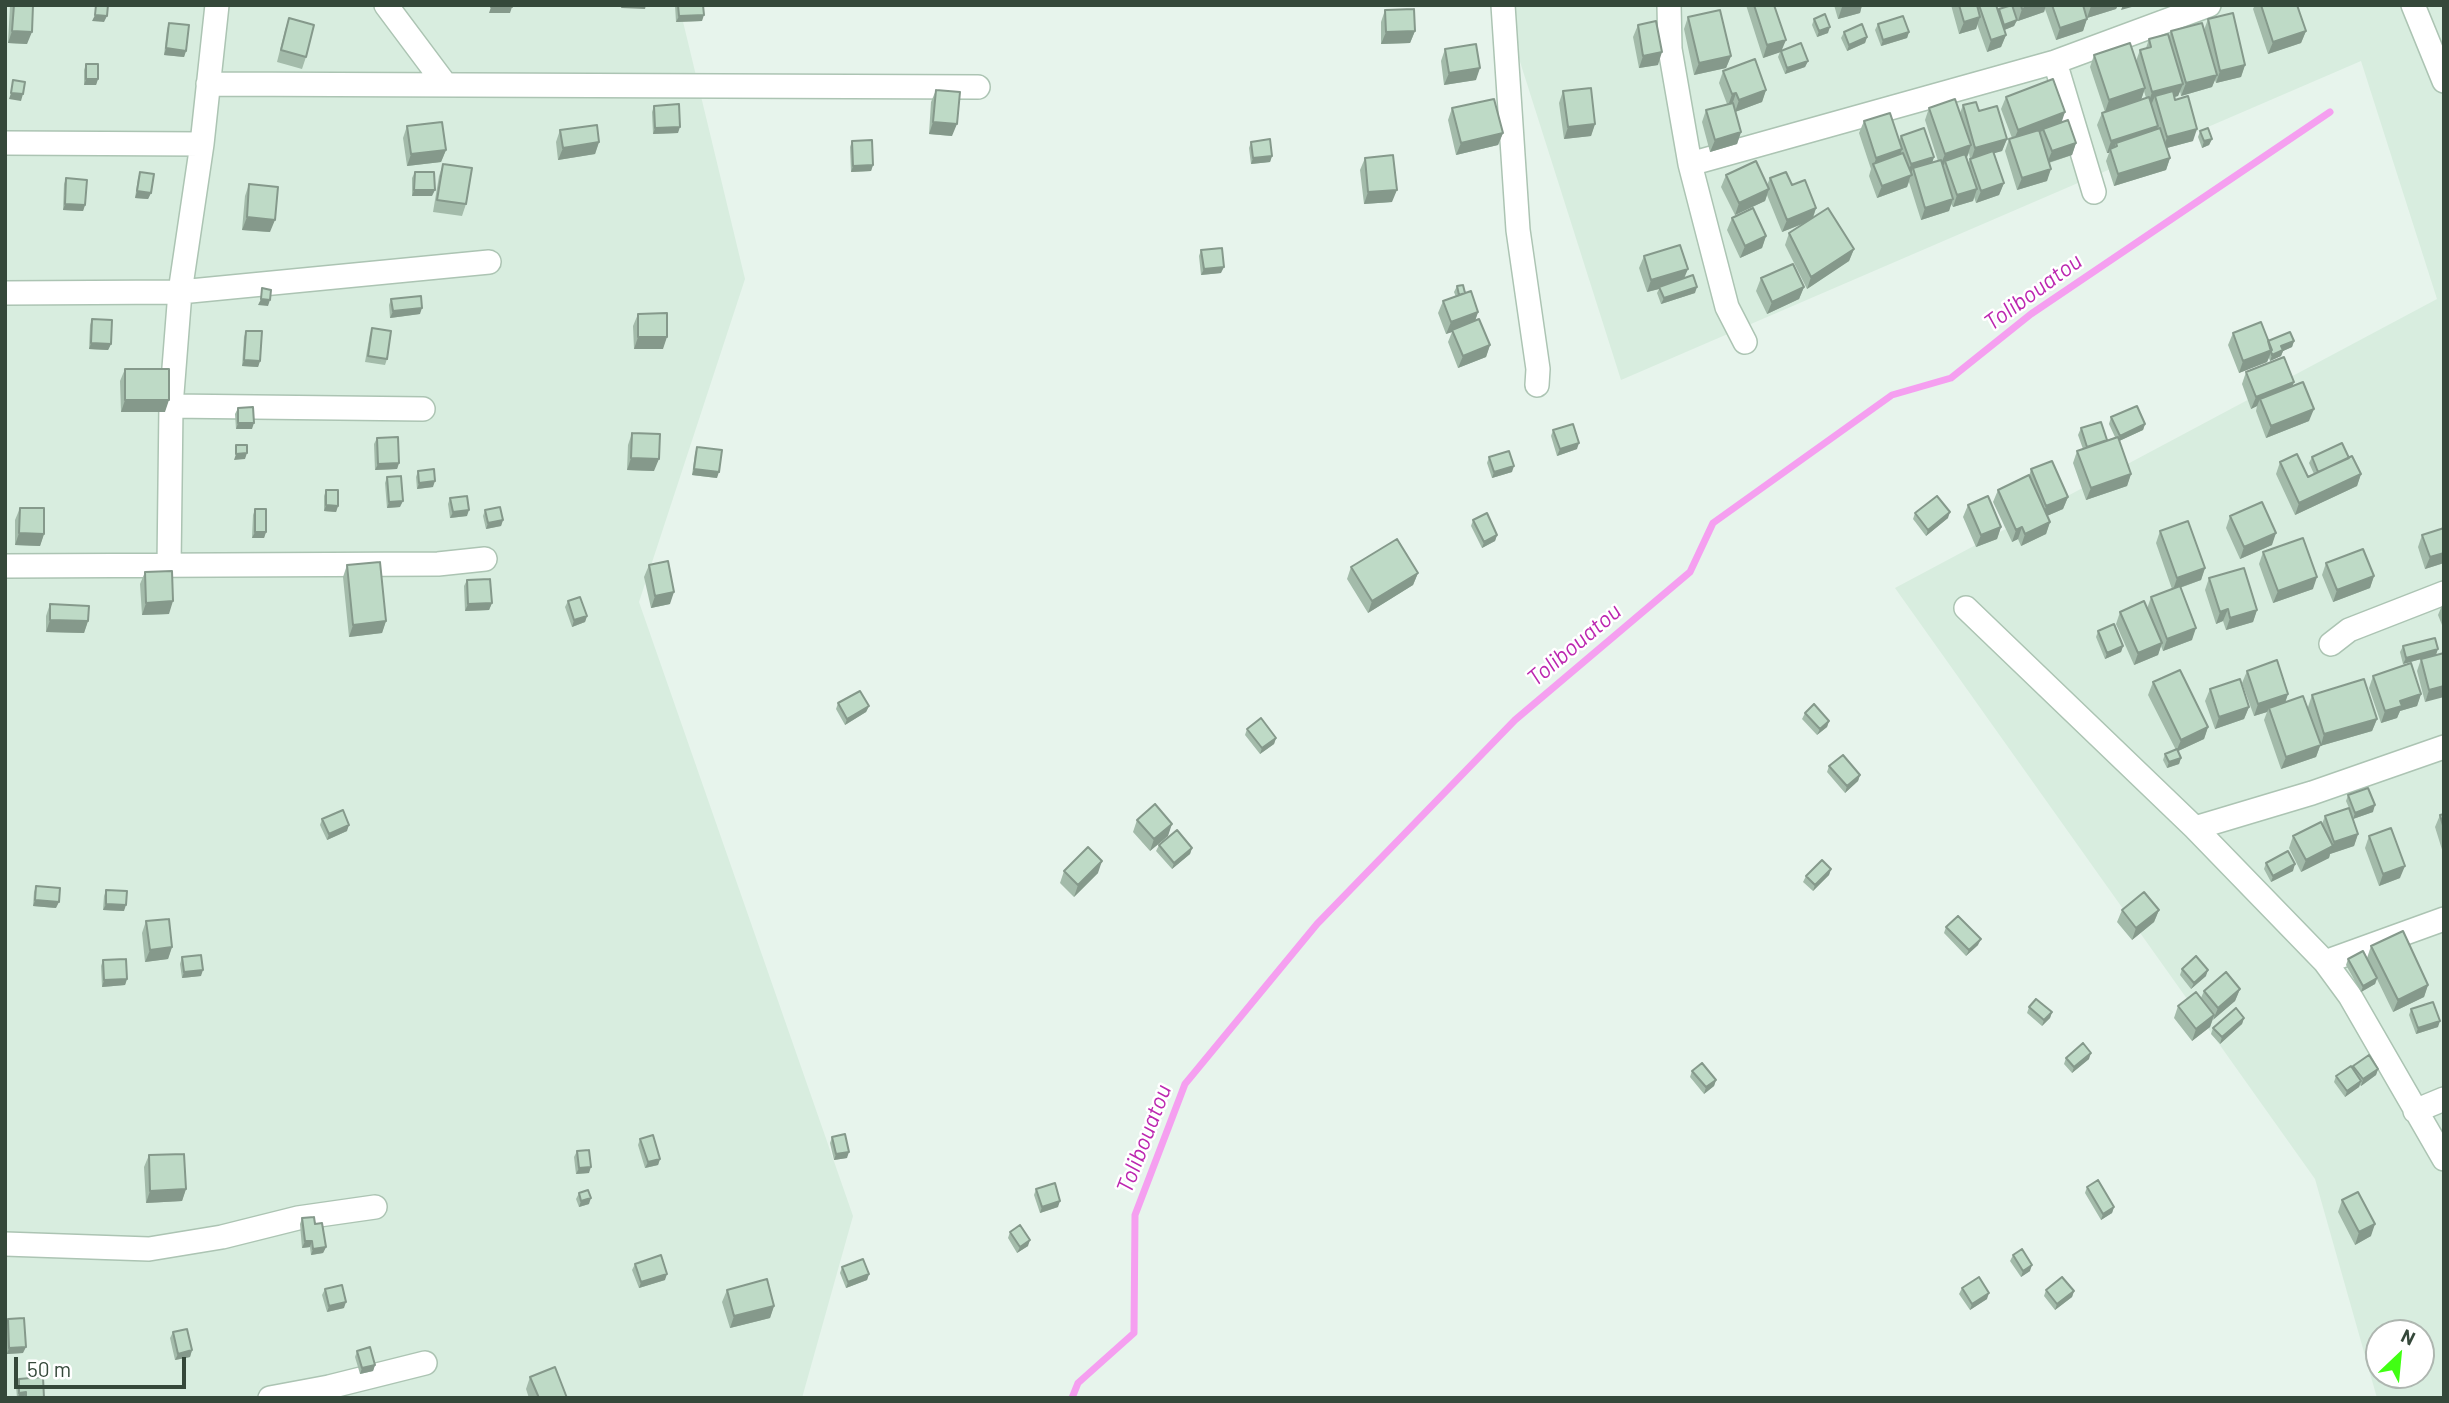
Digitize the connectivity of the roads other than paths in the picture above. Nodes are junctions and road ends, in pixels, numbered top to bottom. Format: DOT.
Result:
graph roads {
  1 [pos="217,5"];
  2 [pos="386,5"];
  3 [pos="1503,5"];
  4 [pos="1669,5"];
  5 [pos="2209,5"];
  6 [pos="2413,5"];
  7 [pos="2055,62"];
  8 [pos="2444,81"];
  9 [pos="208,84"];
  10 [pos="444,85"];
  11 [pos="978,87"];
  12 [pos="5,143"];
  13 [pos="202,144"];
  14 [pos="1690,163"];
  15 [pos="2094,192"];
  16 [pos="489,262"];
  17 [pos="180,292"];
  18 [pos="5,293"];
  19 [pos="1745,342"];
  20 [pos="1537,386"];
  21 [pos="172,406"];
  22 [pos="424,410"];
  23 [pos="485,559"];
  24 [pos="5,566"];
  25 [pos="169,566"];
  26 [pos="2444,593"];
  27 [pos="1966,608"];
  28 [pos="2331,644"];
  29 [pos="2444,747"];
  30 [pos="2195,828"];
  31 [pos="2444,919"];
  32 [pos="2325,961"];
  33 [pos="2444,1099"];
  34 [pos="2415,1111"];
  35 [pos="2444,1159"];
  36 [pos="375,1207"];
  37 [pos="5,1244"];
  38 [pos="425,1363"];
  39 [pos="270,1398"];
  1 -- 9 [label="street"];
  2 -- 10 [label="street"];
  3 -- 20 [label="street"];
  4 -- 14 [label="street"];
  5 -- 7 [label="street"];
  6 -- 8 [label="street"];
  7 -- 14 [label="street"];
  7 -- 15 [label="street"];
  9 -- 10 [label="street"];
  9 -- 13 [label="street"];
  10 -- 11 [label="street"];
  12 -- 13 [label="street"];
  13 -- 17 [label="street"];
  14 -- 19 [label="street"];
  16 -- 17 [label="street"];
  17 -- 18 [label="street"];
  17 -- 21 [label="street"];
  21 -- 22 [label="street"];
  21 -- 25 [label="street"];
  23 -- 25 [label="street"];
  24 -- 25 [label="street"];
  26 -- 28 [label="street"];
  27 -- 30 [label="street"];
  29 -- 30 [label="street"];
  30 -- 32 [label="street"];
  31 -- 32 [label="street"];
  32 -- 34 [label="street"];
  33 -- 34 [label="street"];
  34 -- 35 [label="street"];
  36 -- 37 [label="street"];
  38 -- 39 [label="street"];
}
